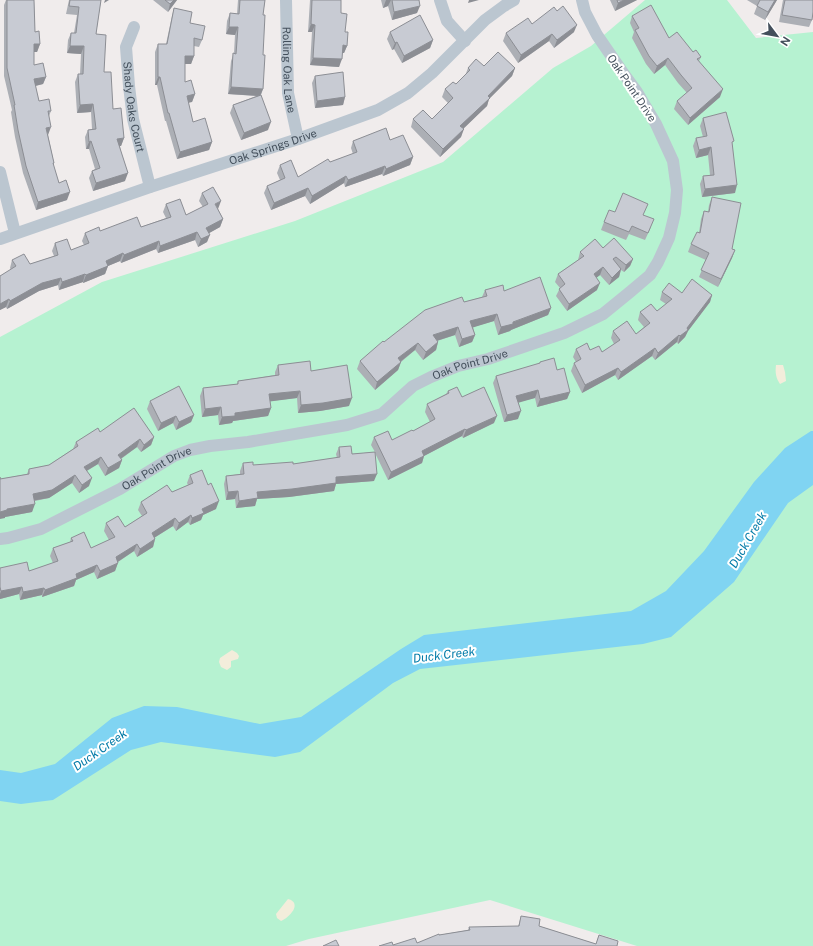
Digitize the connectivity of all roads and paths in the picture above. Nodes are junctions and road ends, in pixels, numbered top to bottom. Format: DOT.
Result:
graph roads {
  1 [pos="286,0"];
  2 [pos="440,0"];
  3 [pos="514,0"];
  4 [pos="582,0"];
  5 [pos="134,27"];
  6 [pos="465,41"];
  7 [pos="298,139"];
  8 [pos="0,172"];
  9 [pos="150,187"];
  10 [pos="15,233"];
  11 [pos="0,239"];
  12 [pos="0,539"];
  1 -- 7 [label="street, Rolling Oak Lane"];
  2 -- 6 [label="street"];
  3 -- 6 [label="street, Oak Springs Drive"];
  4 -- 12 [label="street, Oak Point Drive"];
  5 -- 9 [label="street, Shady Oaks Court"];
  6 -- 7 [label="street, Oak Springs Drive"];
  7 -- 9 [label="street, Oak Springs Drive"];
  8 -- 10 [label="street"];
  9 -- 10 [label="street, Oak Springs Drive"];
  10 -- 11 [label="street, Oak Springs Drive"];
}
